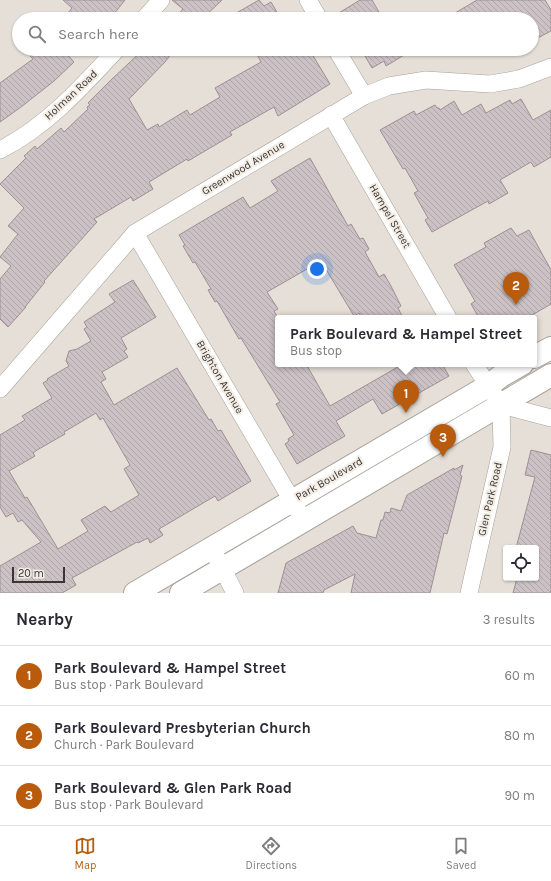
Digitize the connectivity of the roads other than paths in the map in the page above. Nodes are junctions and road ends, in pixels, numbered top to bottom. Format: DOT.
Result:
graph roads {
  1 [pos="161,0"];
  2 [pos="308,0"];
  3 [pos="150,12"];
  4 [pos="315,12"];
  5 [pos="111,56"];
  6 [pos="340,56"];
  7 [pos="551,67"];
  8 [pos="364,96"];
  9 [pos="331,115"];
  10 [pos="0,150"];
  11 [pos="135,233"];
  12 [pos="446,315"];
  13 [pos="551,348"];
  14 [pos="537,355"];
  15 [pos="476,367"];
  16 [pos="517,367"];
  17 [pos="551,375"];
  18 [pos="488,386"];
  19 [pos="0,389"];
  20 [pos="501,405"];
  21 [pos="551,418"];
  22 [pos="292,500"];
  23 [pos="304,521"];
  24 [pos="212,548"];
  25 [pos="222,569"];
  26 [pos="134,593"];
  27 [pos="181,593"];
  28 [pos="235,593"];
  29 [pos="469,593"];
  1 -- 3 [label="street"];
  2 -- 4 [label="street"];
  5 -- 10 [label="street, Holman Road"];
  6 -- 8 [label="street"];
  7 -- 8 [label="street, Greenwood Avenue"];
  8 -- 9 [label="street, Greenwood Avenue"];
  9 -- 11 [label="street, Greenwood Avenue"];
  9 -- 12 [label="street, Hampel Street"];
  11 -- 19 [label="street, Greenwood Avenue"];
  11 -- 22 [label="street, Brighton Avenue"];
  13 -- 14 [label="main road"];
  15 -- 18 [label="street"];
  16 -- 18 [label="main road, Park Boulevard"];
  17 -- 20 [label="main road, Park Boulevard"];
  18 -- 20 [label="street"];
  18 -- 22 [label="main road, Park Boulevard"];
  20 -- 21 [label="street"];
  20 -- 23 [label="main road, Park Boulevard"];
  20 -- 29 [label="street, Glen Park Road"];
  22 -- 23 [label="street, Brighton Avenue"];
  22 -- 24 [label="main road, Park Boulevard"];
  23 -- 25 [label="main road, Park Boulevard"];
  24 -- 25 [label="street"];
  24 -- 26 [label="main road, Park Boulevard"];
  25 -- 27 [label="main road, Park Boulevard"];
  25 -- 28 [label="street"];
}
